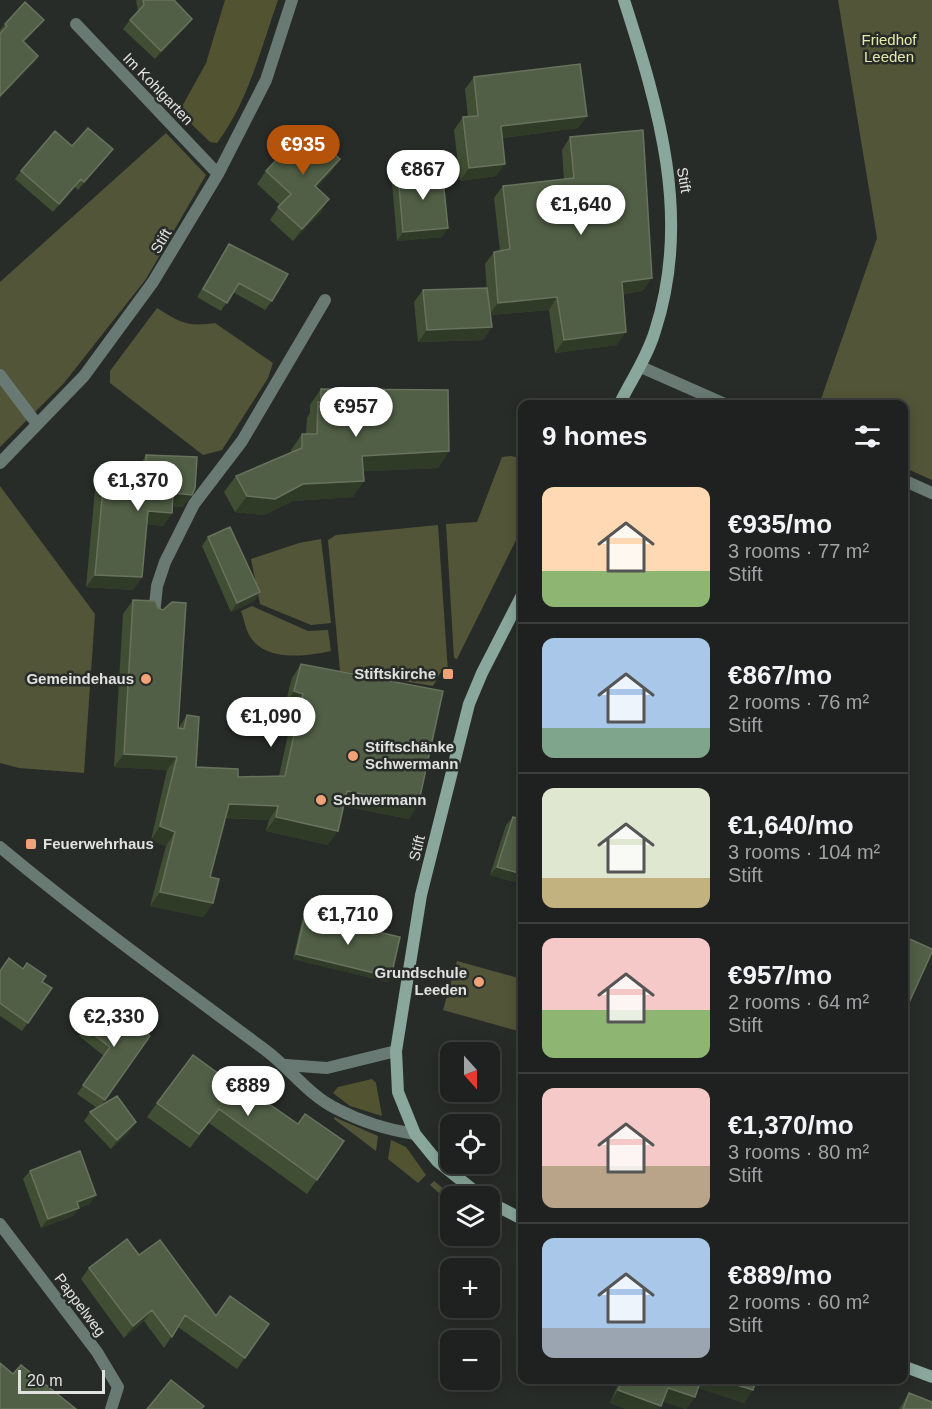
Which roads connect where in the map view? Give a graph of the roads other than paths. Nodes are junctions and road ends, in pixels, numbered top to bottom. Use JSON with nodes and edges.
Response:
{"nodes":[{"id":1,"x":292,"y":0,"type":"edge"},
{"id":2,"x":624,"y":0,"type":"edge"},
{"id":3,"x":76,"y":24,"type":"dead end"},
{"id":4,"x":218,"y":174,"type":"junction"},
{"id":5,"x":325,"y":300,"type":"dead end"},
{"id":6,"x":641,"y":367,"type":"junction"},
{"id":7,"x":0,"y":375,"type":"edge"},
{"id":8,"x":622,"y":400,"type":"edge"},
{"id":9,"x":716,"y":400,"type":"edge"},
{"id":10,"x":37,"y":424,"type":"junction"},
{"id":11,"x":0,"y":462,"type":"edge"},
{"id":12,"x":908,"y":482,"type":"edge"},
{"id":13,"x":932,"y":493,"type":"edge"},
{"id":14,"x":518,"y":603,"type":"edge"},
{"id":15,"x":154,"y":615,"type":"edge"},
{"id":16,"x":0,"y":847,"type":"edge"},
{"id":17,"x":396,"y":1051,"type":"junction"},
{"id":18,"x":286,"y":1065,"type":"junction"},
{"id":19,"x":415,"y":1134,"type":"junction"},
{"id":20,"x":468,"y":1186,"type":"edge"},
{"id":21,"x":500,"y":1208,"type":"edge"},
{"id":22,"x":518,"y":1217,"type":"edge"},
{"id":23,"x":0,"y":1224,"type":"edge"},
{"id":24,"x":908,"y":1368,"type":"edge"},
{"id":25,"x":932,"y":1377,"type":"edge"},
{"id":26,"x":111,"y":1409,"type":"edge"}],
"edges":[{"from":1,"to":4,"type":"street","name":"Stift"},
{"from":2,"to":6,"type":"main road","name":"Stift"},
{"from":3,"to":4,"type":"street","name":"Im Kohlgarten"},
{"from":4,"to":10,"type":"street","name":"Stift"},
{"from":5,"to":15,"type":"street"},
{"from":6,"to":8,"type":"main road","name":"Stift"},
{"from":6,"to":9,"type":"street"},
{"from":7,"to":10,"type":"street"},
{"from":10,"to":11,"type":"street","name":"Stift"},
{"from":12,"to":13,"type":"street"},
{"from":14,"to":17,"type":"main road","name":"Stift"},
{"from":16,"to":18,"type":"street"},
{"from":17,"to":18,"type":"street"},
{"from":17,"to":19,"type":"main road","name":"Stift"},
{"from":18,"to":19,"type":"street"},
{"from":19,"to":20,"type":"main road","name":"Stift"},
{"from":21,"to":22,"type":"main road"},
{"from":23,"to":26,"type":"street","name":"Pappelweg"},
{"from":24,"to":25,"type":"main road"}]}
